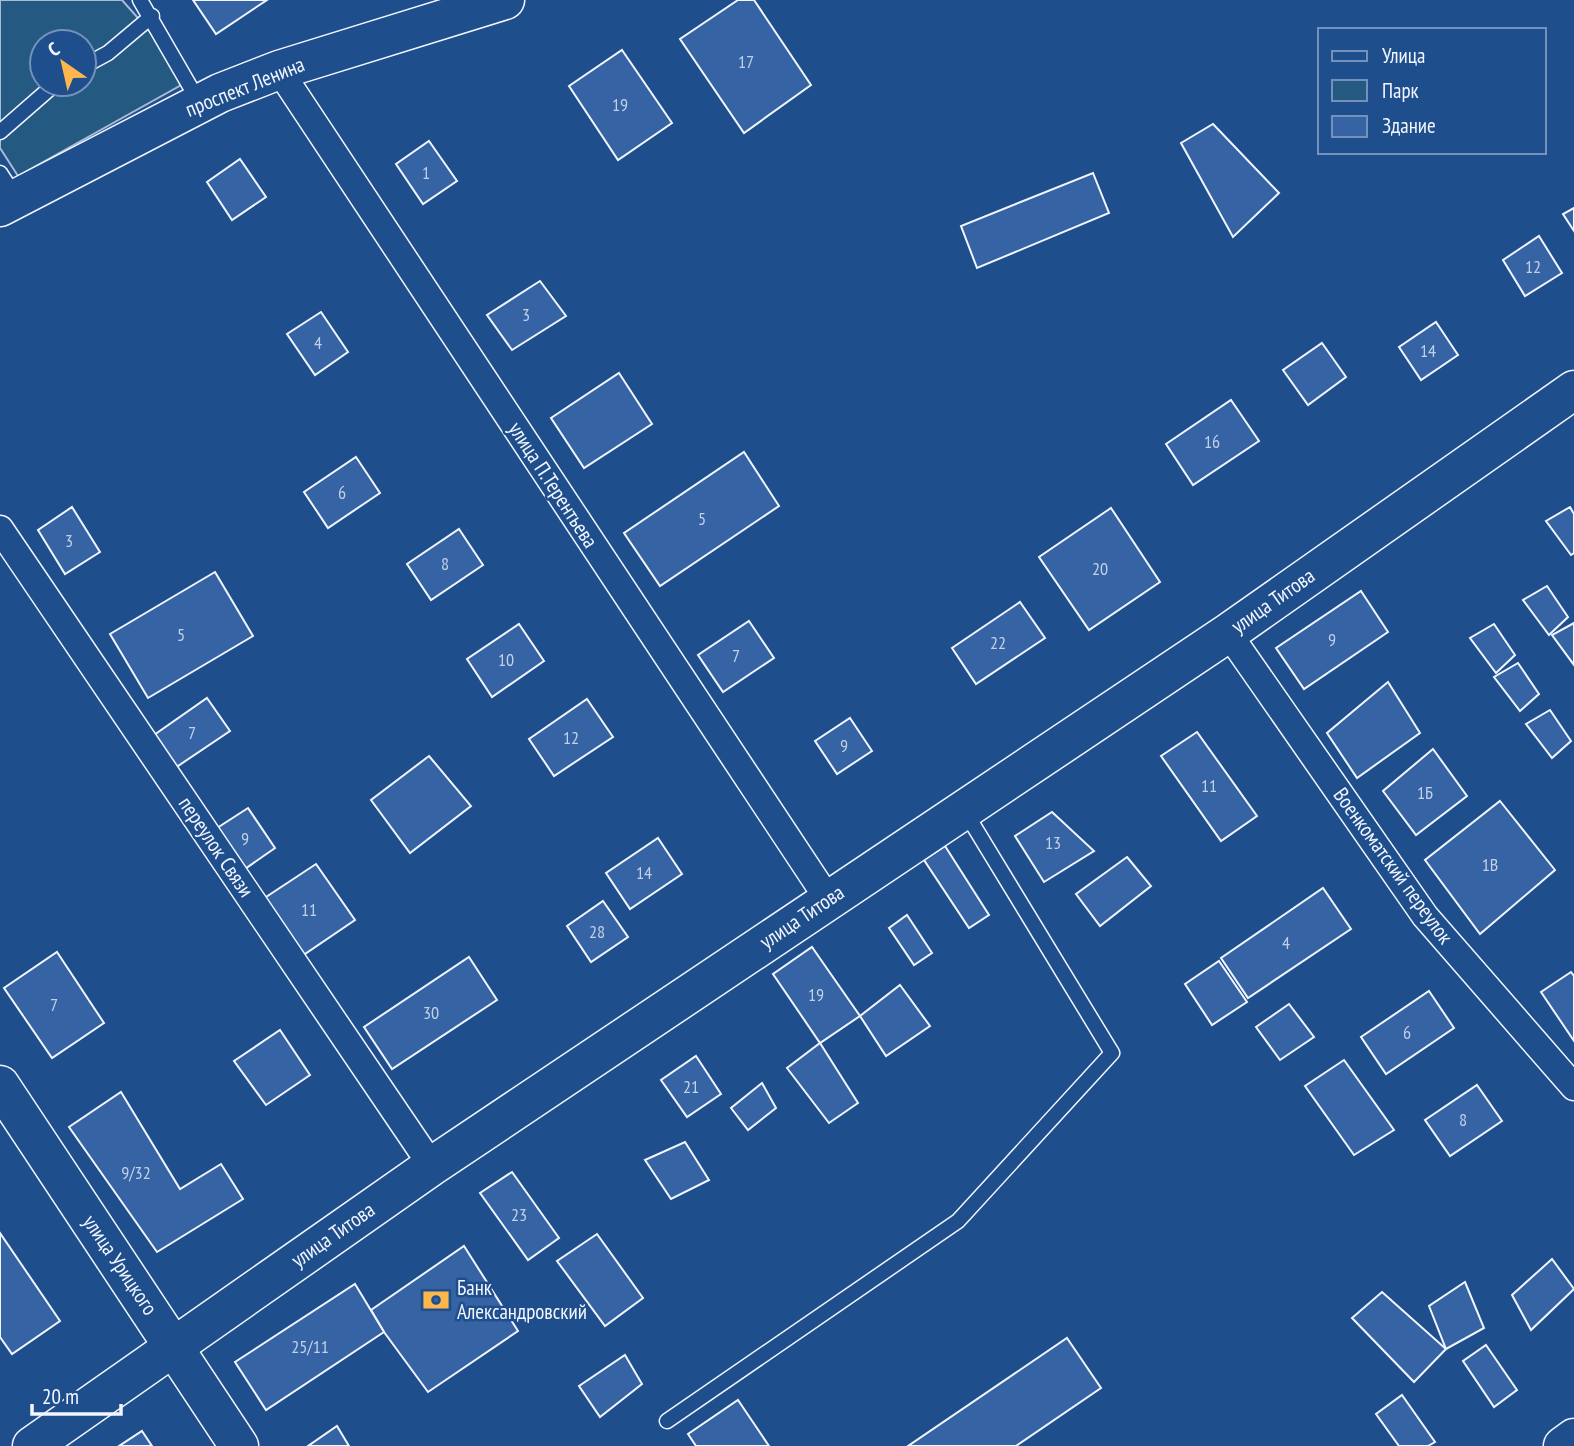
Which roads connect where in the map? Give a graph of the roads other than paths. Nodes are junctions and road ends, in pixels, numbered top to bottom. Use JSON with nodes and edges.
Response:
{"nodes":[{"id":1,"x":140,"y":0,"type":"edge"},
{"id":2,"x":505,"y":0,"type":"edge"},
{"id":3,"x":152,"y":16,"type":"junction"},
{"id":4,"x":98,"y":58,"type":"edge"},
{"id":5,"x":279,"y":70,"type":"junction"},
{"id":6,"x":39,"y":98,"type":"edge"},
{"id":7,"x":200,"y":103,"type":"junction"},
{"id":8,"x":0,"y":132,"type":"edge"},
{"id":9,"x":5,"y":193,"type":"edge"},
{"id":10,"x":1574,"y":390,"type":"edge"},
{"id":11,"x":0,"y":528,"type":"edge"},
{"id":12,"x":1228,"y":633,"type":"junction"},
{"id":13,"x":964,"y":808,"type":"junction"},
{"id":14,"x":828,"y":899,"type":"junction"},
{"id":15,"x":0,"y":1085,"type":"edge"},
{"id":16,"x":1574,"y":1087,"type":"edge"},
{"id":17,"x":432,"y":1166,"type":"junction"},
{"id":18,"x":175,"y":1348,"type":"junction"},
{"id":19,"x":667,"y":1421,"type":"dead end"},
{"id":20,"x":1574,"y":1438,"type":"edge"},
{"id":21,"x":32,"y":1446,"type":"edge"},
{"id":22,"x":239,"y":1446,"type":"edge"},
{"id":23,"x":1563,"y":1446,"type":"edge"}],
"edges":[{"from":1,"to":3,"type":"lane"},
{"from":2,"to":5,"type":"street","name":"проспект Ленина"},
{"from":3,"to":4,"type":"lane"},
{"from":3,"to":7,"type":"lane"},
{"from":5,"to":7,"type":"street","name":"проспект Ленина"},
{"from":5,"to":14,"type":"street","name":"улица П.Терентьева"},
{"from":6,"to":8,"type":"lane"},
{"from":7,"to":9,"type":"street","name":"проспект Ленина"},
{"from":10,"to":12,"type":"street","name":"улица Титова"},
{"from":11,"to":17,"type":"street","name":"переулок Связи"},
{"from":12,"to":13,"type":"street","name":"улица Титова"},
{"from":12,"to":16,"type":"street","name":"Военкоматский переулок"},
{"from":13,"to":14,"type":"street","name":"улица Титова"},
{"from":13,"to":19,"type":"lane"},
{"from":14,"to":17,"type":"street","name":"улица Титова"},
{"from":15,"to":18,"type":"street","name":"улица Урицкого"},
{"from":17,"to":18,"type":"street","name":"улица Титова"},
{"from":18,"to":21,"type":"street","name":"улица Титова"},
{"from":18,"to":22,"type":"street","name":"улица Урицкого"},
{"from":20,"to":23,"type":"street"}]}
